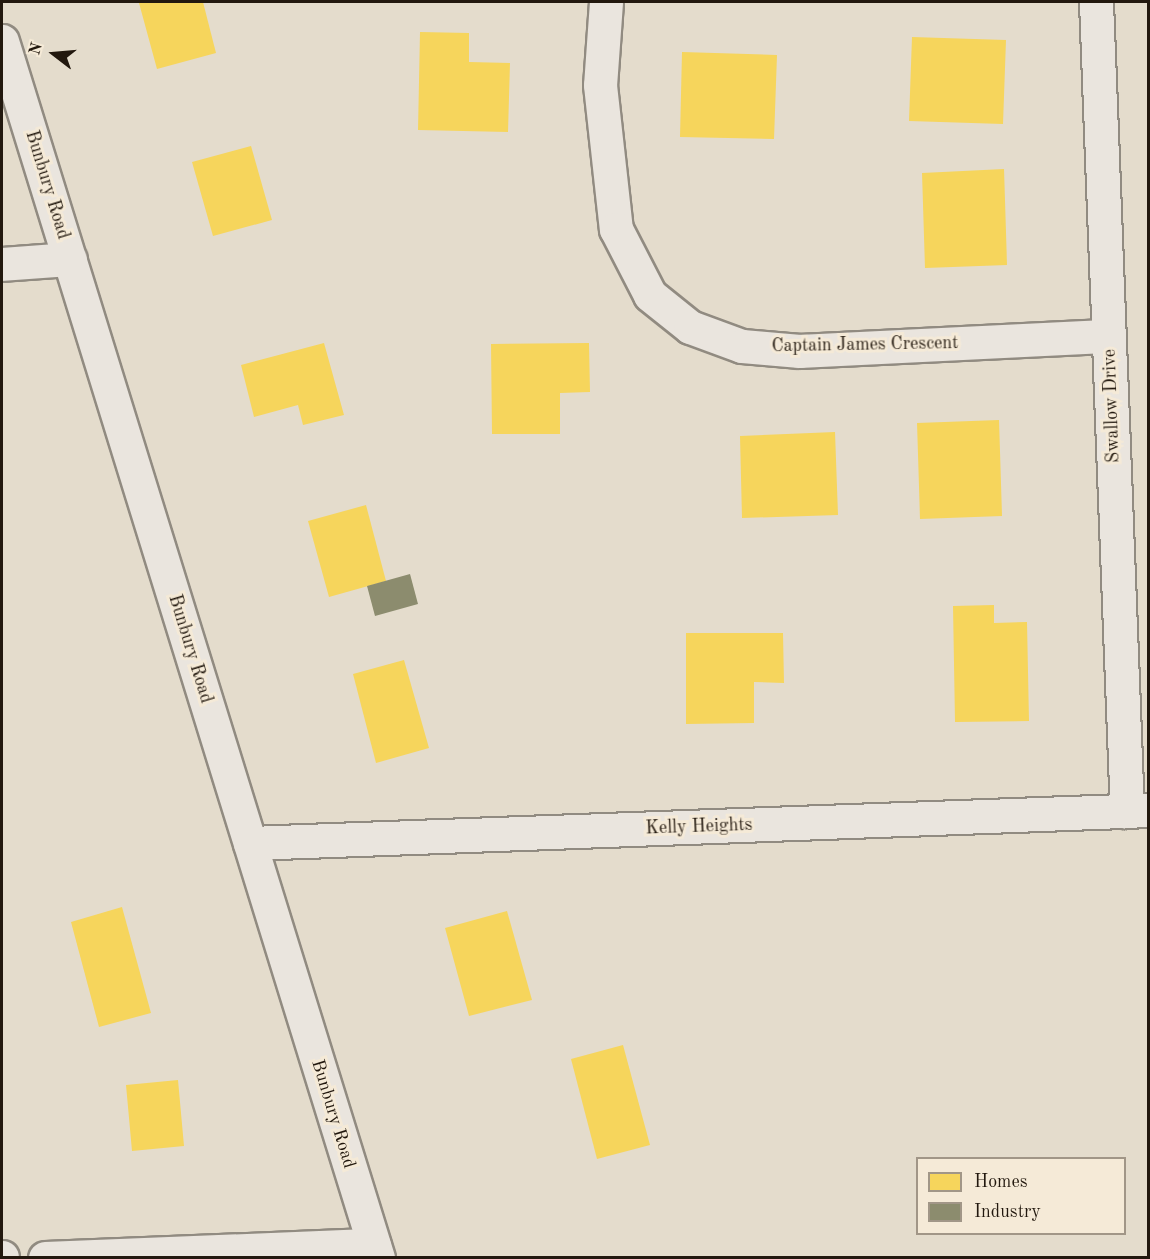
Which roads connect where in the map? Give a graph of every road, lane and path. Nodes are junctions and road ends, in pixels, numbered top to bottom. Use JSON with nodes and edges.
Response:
{"nodes":[{"id":1,"x":606,"y":2,"type":"edge"},
{"id":2,"x":1096,"y":2,"type":"edge"},
{"id":3,"x":2,"y":41,"type":"edge"},
{"id":4,"x":70,"y":259,"type":"junction"},
{"id":5,"x":2,"y":264,"type":"edge"},
{"id":6,"x":1109,"y":336,"type":"junction"},
{"id":7,"x":1138,"y":810,"type":"edge"},
{"id":8,"x":250,"y":843,"type":"junction"},
{"id":9,"x":376,"y":1251,"type":"edge"},
{"id":10,"x":45,"y":1257,"type":"edge"}],
"edges":[{"from":1,"to":6,"type":"street","name":"Captain James Crescent"},
{"from":2,"to":6,"type":"street","name":"Swallow Drive"},
{"from":3,"to":4,"type":"street","name":"Bunbury Road"},
{"from":4,"to":5,"type":"street"},
{"from":4,"to":8,"type":"street","name":"Bunbury Road"},
{"from":6,"to":7,"type":"street","name":"Swallow Drive"},
{"from":7,"to":8,"type":"street","name":"Kelly Heights"},
{"from":8,"to":9,"type":"street","name":"Bunbury Road"},
{"from":9,"to":10,"type":"street"}]}
